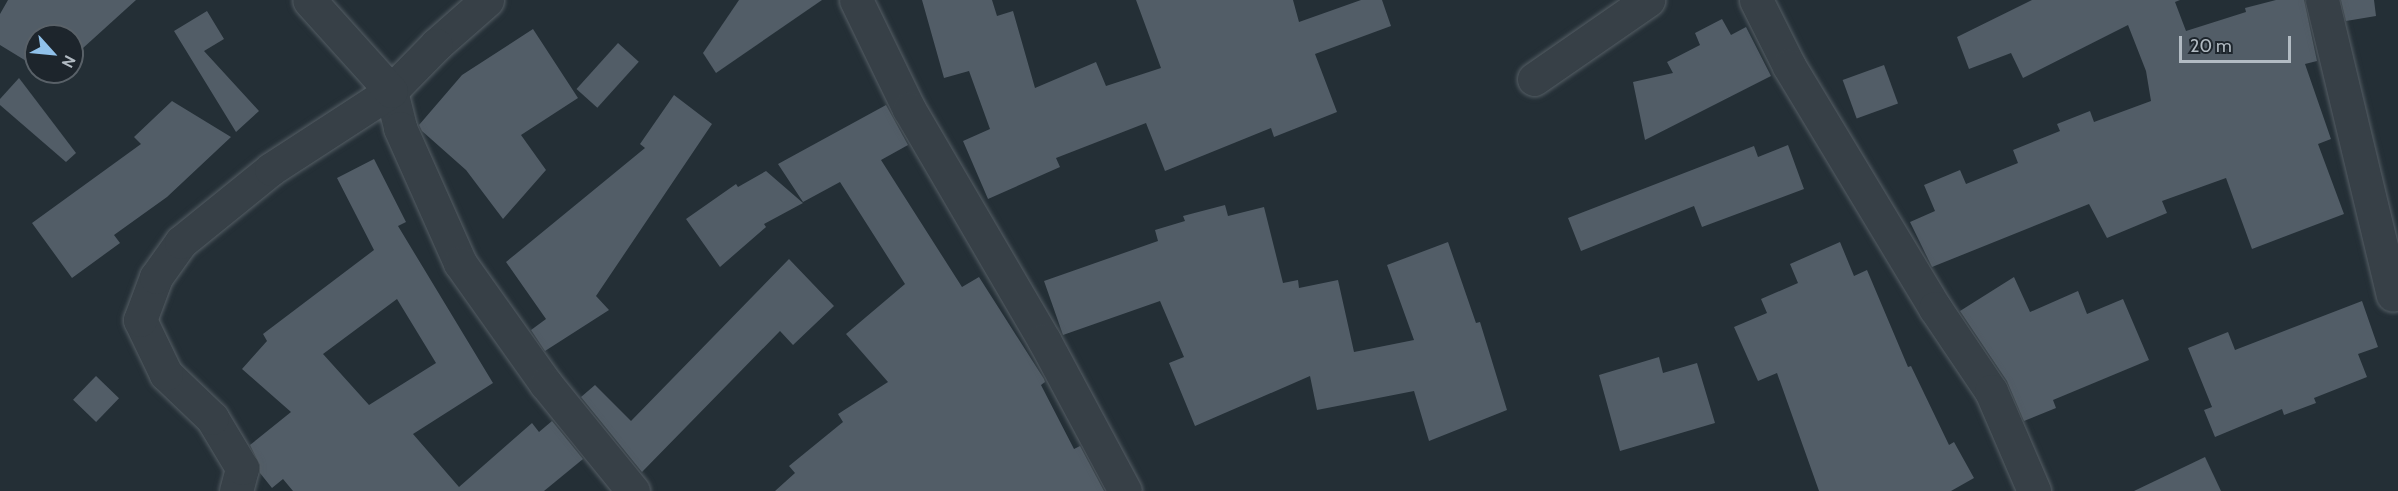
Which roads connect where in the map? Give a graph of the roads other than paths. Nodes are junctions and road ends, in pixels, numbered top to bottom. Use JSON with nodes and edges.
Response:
{"nodes":[{"id":1,"x":309,"y":0,"type":"edge"},
{"id":2,"x":488,"y":0,"type":"edge"},
{"id":3,"x":856,"y":0,"type":"edge"},
{"id":4,"x":1648,"y":0,"type":"edge"},
{"id":5,"x":1756,"y":0,"type":"edge"},
{"id":6,"x":2322,"y":0,"type":"edge"},
{"id":7,"x":1534,"y":79,"type":"dead end"},
{"id":8,"x":391,"y":91,"type":"junction"},
{"id":9,"x":2393,"y":295,"type":"dead end"},
{"id":10,"x":237,"y":490,"type":"edge"},
{"id":11,"x":633,"y":491,"type":"edge"},
{"id":12,"x":1125,"y":491,"type":"edge"},
{"id":13,"x":2034,"y":491,"type":"edge"}],
"edges":[{"from":1,"to":8,"type":"street"},
{"from":2,"to":8,"type":"street"},
{"from":3,"to":12,"type":"street"},
{"from":4,"to":7,"type":"street"},
{"from":5,"to":13,"type":"street"},
{"from":6,"to":9,"type":"street"},
{"from":8,"to":10,"type":"street"},
{"from":8,"to":11,"type":"street"}]}
